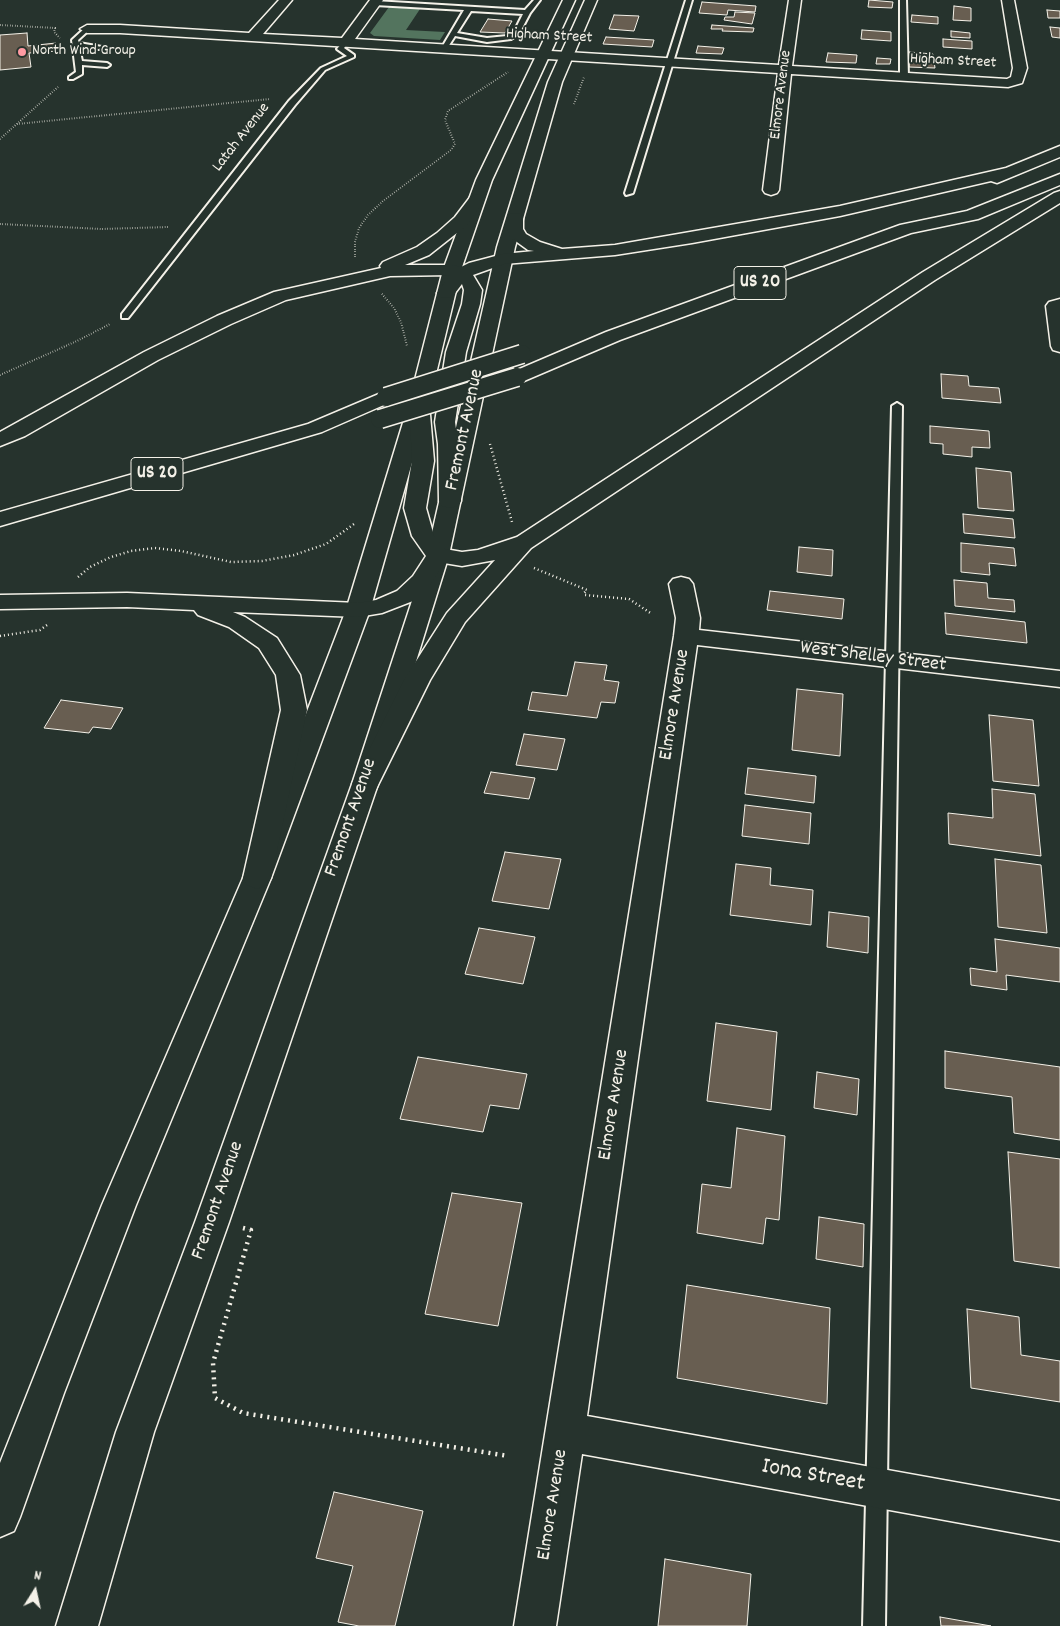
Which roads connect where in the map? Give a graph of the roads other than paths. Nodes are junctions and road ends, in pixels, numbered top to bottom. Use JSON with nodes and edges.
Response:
{"nodes":[{"id":1,"x":286,"y":0,"type":"edge"},
{"id":2,"x":537,"y":0,"type":"edge"},
{"id":3,"x":569,"y":0,"type":"edge"},
{"id":4,"x":591,"y":0,"type":"edge"},
{"id":5,"x":689,"y":0,"type":"edge"},
{"id":6,"x":795,"y":0,"type":"edge"},
{"id":7,"x":903,"y":0,"type":"edge"},
{"id":8,"x":1008,"y":0,"type":"edge"},
{"id":9,"x":376,"y":1,"type":"edge"},
{"id":10,"x":469,"y":8,"type":"junction"},
{"id":11,"x":527,"y":12,"type":"junction"},
{"id":12,"x":87,"y":29,"type":"joint"},
{"id":13,"x":453,"y":34,"type":"junction"},
{"id":14,"x":253,"y":37,"type":"junction"},
{"id":15,"x":345,"y":43,"type":"junction"},
{"id":16,"x":76,"y":46,"type":"junction"},
{"id":17,"x":99,"y":47,"type":"dead end"},
{"id":18,"x":444,"y":49,"type":"junction"},
{"id":19,"x":543,"y":54,"type":"junction"},
{"id":20,"x":566,"y":55,"type":"junction"},
{"id":21,"x":669,"y":62,"type":"junction"},
{"id":22,"x":79,"y":63,"type":"junction"},
{"id":23,"x":107,"y":65,"type":"dead end"},
{"id":24,"x":785,"y":69,"type":"junction"},
{"id":25,"x":904,"y":77,"type":"junction"},
{"id":26,"x":71,"y":78,"type":"road end"},
{"id":27,"x":1060,"y":150,"type":"edge"},
{"id":28,"x":1015,"y":171,"type":"junction"},
{"id":29,"x":1060,"y":178,"type":"edge"},
{"id":30,"x":772,"y":190,"type":"dead end"},
{"id":31,"x":629,"y":193,"type":"dead end"},
{"id":32,"x":1060,"y":196,"type":"edge"},
{"id":33,"x":477,"y":199,"type":"junction"},
{"id":34,"x":515,"y":218,"type":"junction"},
{"id":35,"x":906,"y":228,"type":"junction"},
{"id":36,"x":576,"y":254,"type":"junction"},
{"id":37,"x":503,"y":259,"type":"junction"},
{"id":38,"x":362,"y":269,"type":"junction"},
{"id":39,"x":453,"y":279,"type":"junction"},
{"id":40,"x":1058,"y":305,"type":"edge"},
{"id":41,"x":125,"y":316,"type":"road end"},
{"id":42,"x":613,"y":336,"type":"junction"},
{"id":43,"x":1060,"y":346,"type":"edge"},
{"id":44,"x":420,"y":403,"type":"junction"},
{"id":45,"x":897,"y":406,"type":"dead end"},
{"id":46,"x":315,"y":428,"type":"junction"},
{"id":47,"x":0,"y":440,"type":"edge"},
{"id":48,"x":450,"y":501,"type":"junction"},
{"id":49,"x":0,"y":519,"type":"edge"},
{"id":50,"x":527,"y":553,"type":"junction"},
{"id":51,"x":438,"y":555,"type":"junction"},
{"id":52,"x":681,"y":584,"type":"dead end"},
{"id":53,"x":0,"y":602,"type":"edge"},
{"id":54,"x":186,"y":603,"type":"junction"},
{"id":55,"x":358,"y":610,"type":"junction"},
{"id":56,"x":686,"y":636,"type":"junction"},
{"id":57,"x":892,"y":660,"type":"junction"},
{"id":58,"x":1060,"y":679,"type":"edge"},
{"id":59,"x":365,"y":784,"type":"junction"},
{"id":60,"x":256,"y":878,"type":"junction"},
{"id":61,"x":566,"y":1432,"type":"junction"},
{"id":62,"x":876,"y":1489,"type":"junction"},
{"id":63,"x":0,"y":1517,"type":"edge"},
{"id":64,"x":1060,"y":1521,"type":"edge"},
{"id":65,"x":77,"y":1626,"type":"edge"},
{"id":66,"x":535,"y":1626,"type":"edge"},
{"id":67,"x":874,"y":1626,"type":"edge"}],
"edges":[{"from":1,"to":14,"type":"main road"},
{"from":2,"to":11,"type":"lane"},
{"from":3,"to":19,"type":"main road"},
{"from":4,"to":20,"type":"main road","name":"Fremont Avenue"},
{"from":5,"to":21,"type":"lane"},
{"from":6,"to":24,"type":"main road","name":"Elmore Avenue"},
{"from":7,"to":25,"type":"lane"},
{"from":8,"to":25,"type":"main road","name":"Higham Street"},
{"from":9,"to":10,"type":"lane"},
{"from":9,"to":15,"type":"main road"},
{"from":10,"to":11,"type":"lane"},
{"from":10,"to":13,"type":"lane"},
{"from":11,"to":13,"type":"lane"},
{"from":12,"to":14,"type":"main road","name":"Higham Street"},
{"from":12,"to":16,"type":"lane"},
{"from":13,"to":18,"type":"lane"},
{"from":14,"to":15,"type":"main road","name":"Higham Street"},
{"from":15,"to":18,"type":"main road","name":"Higham Street"},
{"from":15,"to":41,"type":"lane","name":"Latah Avenue"},
{"from":16,"to":17,"type":"lane"},
{"from":16,"to":22,"type":"lane"},
{"from":18,"to":19,"type":"main road","name":"Higham Street"},
{"from":19,"to":20,"type":"main road","name":"Higham Street"},
{"from":19,"to":33,"type":"main road"},
{"from":20,"to":21,"type":"main road","name":"Higham Street"},
{"from":20,"to":34,"type":"main road","name":"Fremont Avenue"},
{"from":21,"to":24,"type":"main road","name":"Higham Street"},
{"from":21,"to":31,"type":"lane"},
{"from":22,"to":23,"type":"lane"},
{"from":22,"to":26,"type":"lane"},
{"from":24,"to":25,"type":"main road","name":"Higham Street"},
{"from":24,"to":30,"type":"main road","name":"Elmore Avenue"},
{"from":27,"to":28,"type":"main road","number":"US 20"},
{"from":28,"to":35,"type":"main road","number":"US 20"},
{"from":28,"to":36,"type":"main road"},
{"from":29,"to":35,"type":"main road","number":"US 20"},
{"from":32,"to":50,"type":"main road"},
{"from":33,"to":38,"type":"main road"},
{"from":33,"to":39,"type":"main road"},
{"from":34,"to":36,"type":"main road"},
{"from":34,"to":37,"type":"main road","name":"Fremont Avenue"},
{"from":35,"to":42,"type":"main road","number":"US 20"},
{"from":36,"to":37,"type":"main road"},
{"from":37,"to":39,"type":"main road"},
{"from":37,"to":48,"type":"main road","name":"Fremont Avenue"},
{"from":38,"to":39,"type":"main road"},
{"from":38,"to":47,"type":"main road"},
{"from":39,"to":44,"type":"main road"},
{"from":39,"to":48,"type":"main road"},
{"from":40,"to":43,"type":"main road"},
{"from":42,"to":46,"type":"main road","number":"US 20","bridge":true},
{"from":42,"to":46,"type":"main road","number":"US 20","bridge":true},
{"from":44,"to":51,"type":"main road"},
{"from":44,"to":55,"type":"main road"},
{"from":45,"to":57,"type":"lane"},
{"from":46,"to":49,"type":"main road","number":"US 20"},
{"from":48,"to":51,"type":"main road","name":"Fremont Avenue"},
{"from":50,"to":51,"type":"main road"},
{"from":50,"to":59,"type":"main road"},
{"from":51,"to":55,"type":"main road"},
{"from":51,"to":59,"type":"main road","name":"Fremont Avenue"},
{"from":52,"to":56,"type":"main road","name":"Elmore Avenue"},
{"from":53,"to":54,"type":"main road"},
{"from":54,"to":55,"type":"main road"},
{"from":54,"to":60,"type":"main road"},
{"from":55,"to":60,"type":"main road"},
{"from":56,"to":57,"type":"main road","name":"West Shelley Street"},
{"from":56,"to":61,"type":"main road","name":"Elmore Avenue"},
{"from":57,"to":58,"type":"main road","name":"West Shelley Street"},
{"from":57,"to":62,"type":"lane"},
{"from":59,"to":65,"type":"main road","name":"Fremont Avenue"},
{"from":60,"to":63,"type":"main road"},
{"from":61,"to":62,"type":"main road","name":"Iona Street"},
{"from":61,"to":66,"type":"main road","name":"Elmore Avenue"},
{"from":62,"to":64,"type":"main road","name":"Iona Street"},
{"from":62,"to":67,"type":"lane"}]}
